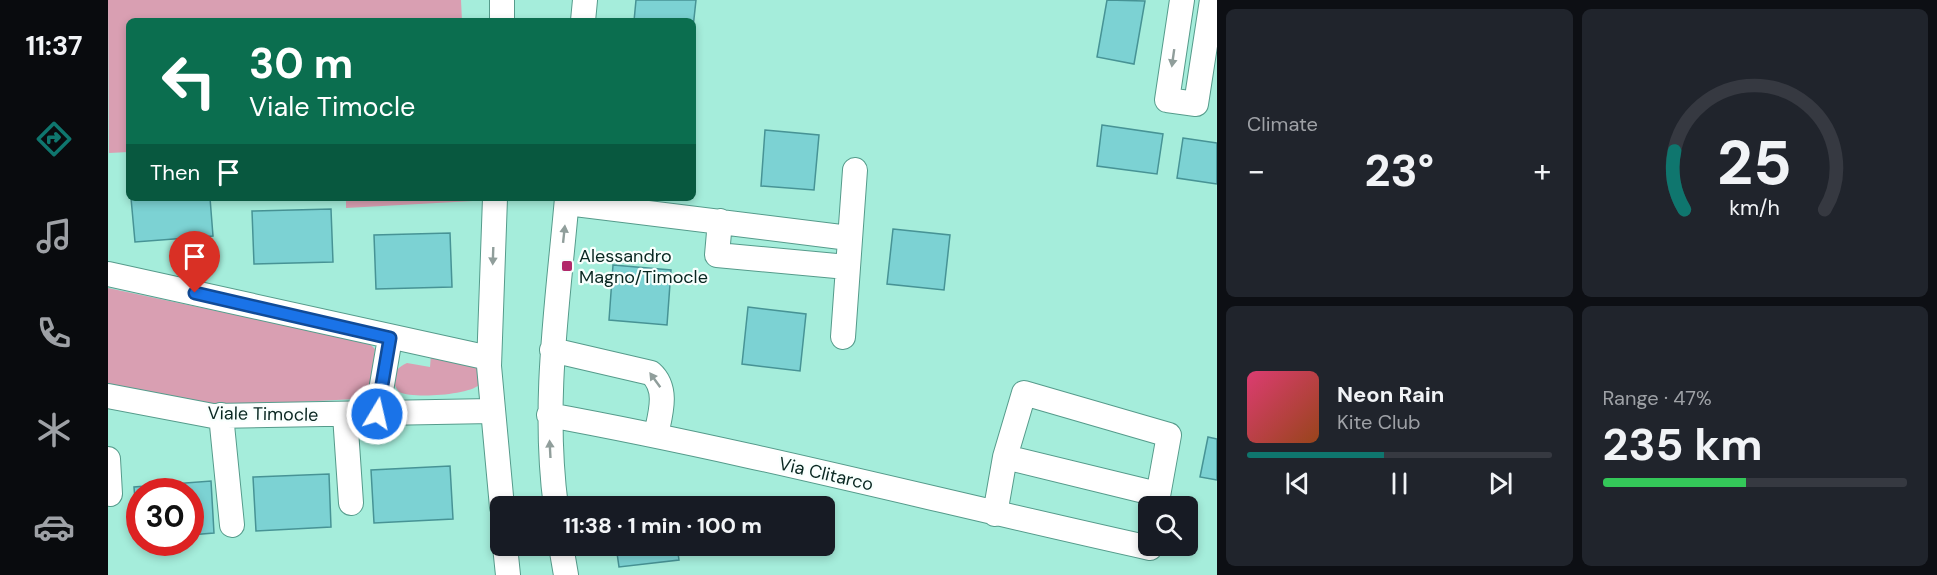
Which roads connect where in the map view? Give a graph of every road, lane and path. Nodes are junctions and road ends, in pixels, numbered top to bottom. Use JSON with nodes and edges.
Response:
{"nodes":[{"id":1,"x":502,"y":0,"type":"edge"},
{"id":2,"x":585,"y":0,"type":"edge"},
{"id":3,"x":1182,"y":0,"type":"edge"},
{"id":4,"x":1212,"y":0,"type":"edge"},
{"id":5,"x":502,"y":18,"type":"edge"},
{"id":6,"x":583,"y":18,"type":"edge"},
{"id":7,"x":855,"y":170,"type":"dead end"},
{"id":8,"x":495,"y":201,"type":"edge"},
{"id":9,"x":567,"y":201,"type":"edge"},
{"id":10,"x":720,"y":221,"type":"junction"},
{"id":11,"x":849,"y":238,"type":"junction"},
{"id":12,"x":847,"y":267,"type":"junction"},
{"id":13,"x":108,"y":274,"type":"edge"},
{"id":14,"x":843,"y":337,"type":"dead end"},
{"id":15,"x":390,"y":338,"type":"junction"},
{"id":16,"x":552,"y":350,"type":"junction"},
{"id":17,"x":489,"y":358,"type":"junction"},
{"id":18,"x":108,"y":396,"type":"edge"},
{"id":19,"x":492,"y":411,"type":"junction"},
{"id":20,"x":377,"y":414,"type":"junction"},
{"id":21,"x":345,"y":415,"type":"junction"},
{"id":22,"x":549,"y":415,"type":"junction"},
{"id":23,"x":221,"y":416,"type":"junction"},
{"id":24,"x":656,"y":435,"type":"junction"},
{"id":25,"x":1005,"y":457,"type":"junction"},
{"id":26,"x":108,"y":459,"type":"edge"},
{"id":27,"x":110,"y":494,"type":"dead end"},
{"id":28,"x":500,"y":496,"type":"edge"},
{"id":29,"x":555,"y":496,"type":"edge"},
{"id":30,"x":1142,"y":496,"type":"edge"},
{"id":31,"x":1157,"y":496,"type":"edge"},
{"id":32,"x":351,"y":503,"type":"dead end"},
{"id":33,"x":995,"y":514,"type":"junction"},
{"id":34,"x":232,"y":525,"type":"dead end"},
{"id":35,"x":1138,"y":545,"type":"edge"},
{"id":36,"x":506,"y":556,"type":"edge"},
{"id":37,"x":561,"y":556,"type":"edge"},
{"id":38,"x":560,"y":574,"type":"edge"},
{"id":39,"x":508,"y":575,"type":"edge"}],
"edges":[{"from":1,"to":5,"type":"street"},
{"from":2,"to":6,"type":"street"},
{"from":3,"to":4,"type":"street","one_way":true},
{"from":7,"to":11,"type":"street"},
{"from":8,"to":17,"type":"street","one_way":true},
{"from":9,"to":10,"type":"street"},
{"from":16,"to":9,"type":"street","one_way":true},
{"from":10,"to":11,"type":"street"},
{"from":10,"to":12,"type":"street"},
{"from":11,"to":12,"type":"street"},
{"from":12,"to":14,"type":"street"},
{"from":13,"to":15,"type":"street"},
{"from":15,"to":17,"type":"street"},
{"from":15,"to":20,"type":"street"},
{"from":16,"to":22,"type":"street"},
{"from":24,"to":16,"type":"street","one_way":true},
{"from":17,"to":19,"type":"street"},
{"from":18,"to":23,"type":"street","name":"Viale Timocle"},
{"from":19,"to":20,"type":"street","name":"Viale Timocle"},
{"from":19,"to":28,"type":"street"},
{"from":20,"to":21,"type":"street","name":"Viale Timocle"},
{"from":21,"to":23,"type":"street","name":"Viale Timocle"},
{"from":21,"to":32,"type":"street"},
{"from":22,"to":24,"type":"street","name":"Via Clitarco"},
{"from":29,"to":22,"type":"street","one_way":true},
{"from":23,"to":34,"type":"street"},
{"from":24,"to":33,"type":"street","name":"Via Clitarco"},
{"from":25,"to":30,"type":"street"},
{"from":25,"to":31,"type":"street"},
{"from":25,"to":33,"type":"street"},
{"from":26,"to":27,"type":"street"},
{"from":33,"to":35,"type":"street","name":"Via Clitarco"},
{"from":36,"to":39,"type":"street"},
{"from":37,"to":38,"type":"street"}]}
